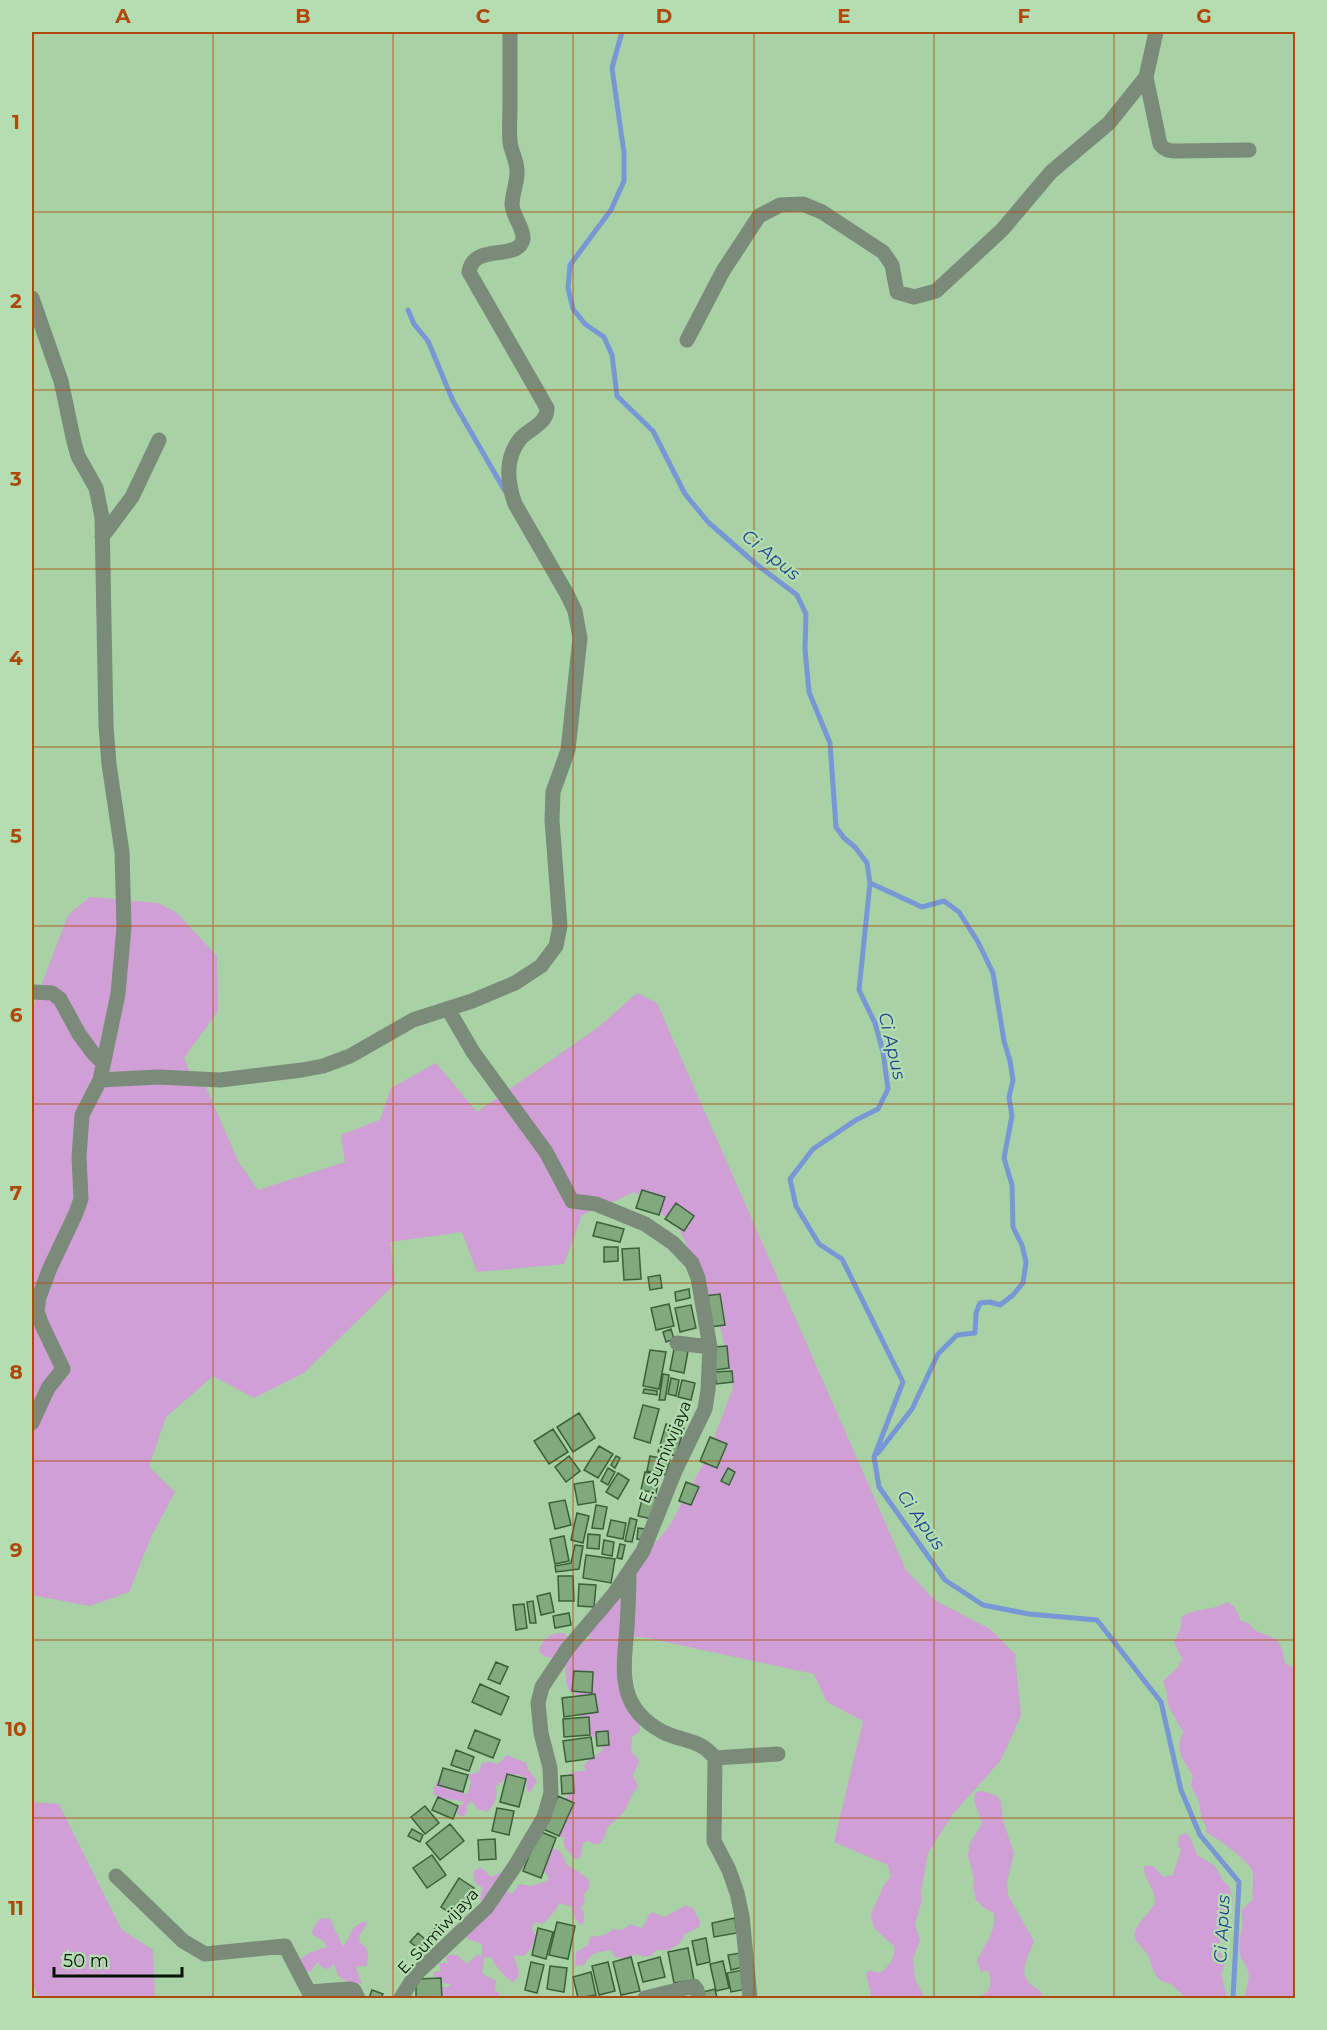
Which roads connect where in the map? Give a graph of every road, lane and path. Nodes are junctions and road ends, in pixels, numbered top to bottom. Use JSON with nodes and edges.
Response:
{"nodes":[{"id":1,"x":510,"y":32,"type":"edge"},
{"id":2,"x":1156,"y":32,"type":"edge"},
{"id":3,"x":1146,"y":77,"type":"junction"},
{"id":4,"x":1249,"y":150,"type":"dead end"},
{"id":5,"x":32,"y":298,"type":"edge"},
{"id":6,"x":687,"y":340,"type":"dead end"},
{"id":7,"x":159,"y":440,"type":"dead end"},
{"id":8,"x":102,"y":537,"type":"junction"},
{"id":9,"x":32,"y":992,"type":"edge"},
{"id":10,"x":448,"y":1009,"type":"junction"},
{"id":11,"x":103,"y":1063,"type":"junction"},
{"id":12,"x":100,"y":1080,"type":"junction"},
{"id":13,"x":677,"y":1344,"type":"dead end"},
{"id":14,"x":710,"y":1347,"type":"junction"},
{"id":15,"x":32,"y":1423,"type":"edge"},
{"id":16,"x":629,"y":1573,"type":"junction"},
{"id":17,"x":778,"y":1754,"type":"dead end"},
{"id":18,"x":715,"y":1758,"type":"junction"},
{"id":19,"x":116,"y":1876,"type":"dead end"},
{"id":20,"x":358,"y":1998,"type":"edge"},
{"id":21,"x":401,"y":1998,"type":"edge"},
{"id":22,"x":645,"y":1998,"type":"edge"},
{"id":23,"x":699,"y":1998,"type":"edge"},
{"id":24,"x":750,"y":1998,"type":"edge"}],
"edges":[{"from":1,"to":10,"type":"street"},
{"from":2,"to":3,"type":"street"},
{"from":3,"to":4,"type":"street"},
{"from":3,"to":6,"type":"street"},
{"from":5,"to":8,"type":"street"},
{"from":7,"to":8,"type":"street"},
{"from":8,"to":11,"type":"street"},
{"from":9,"to":11,"type":"street"},
{"from":10,"to":12,"type":"street"},
{"from":10,"to":14,"type":"street","name":"E. Sumiwijaya"},
{"from":11,"to":12,"type":"street"},
{"from":12,"to":15,"type":"street"},
{"from":13,"to":14,"type":"street"},
{"from":14,"to":16,"type":"street","name":"E. Sumiwijaya"},
{"from":16,"to":18,"type":"street","name":"E. Sumiwijaya"},
{"from":16,"to":21,"type":"street","name":"E. Sumiwijaya"},
{"from":17,"to":18,"type":"street"},
{"from":18,"to":24,"type":"street"},
{"from":19,"to":20,"type":"street"},
{"from":22,"to":23,"type":"street"}]}
